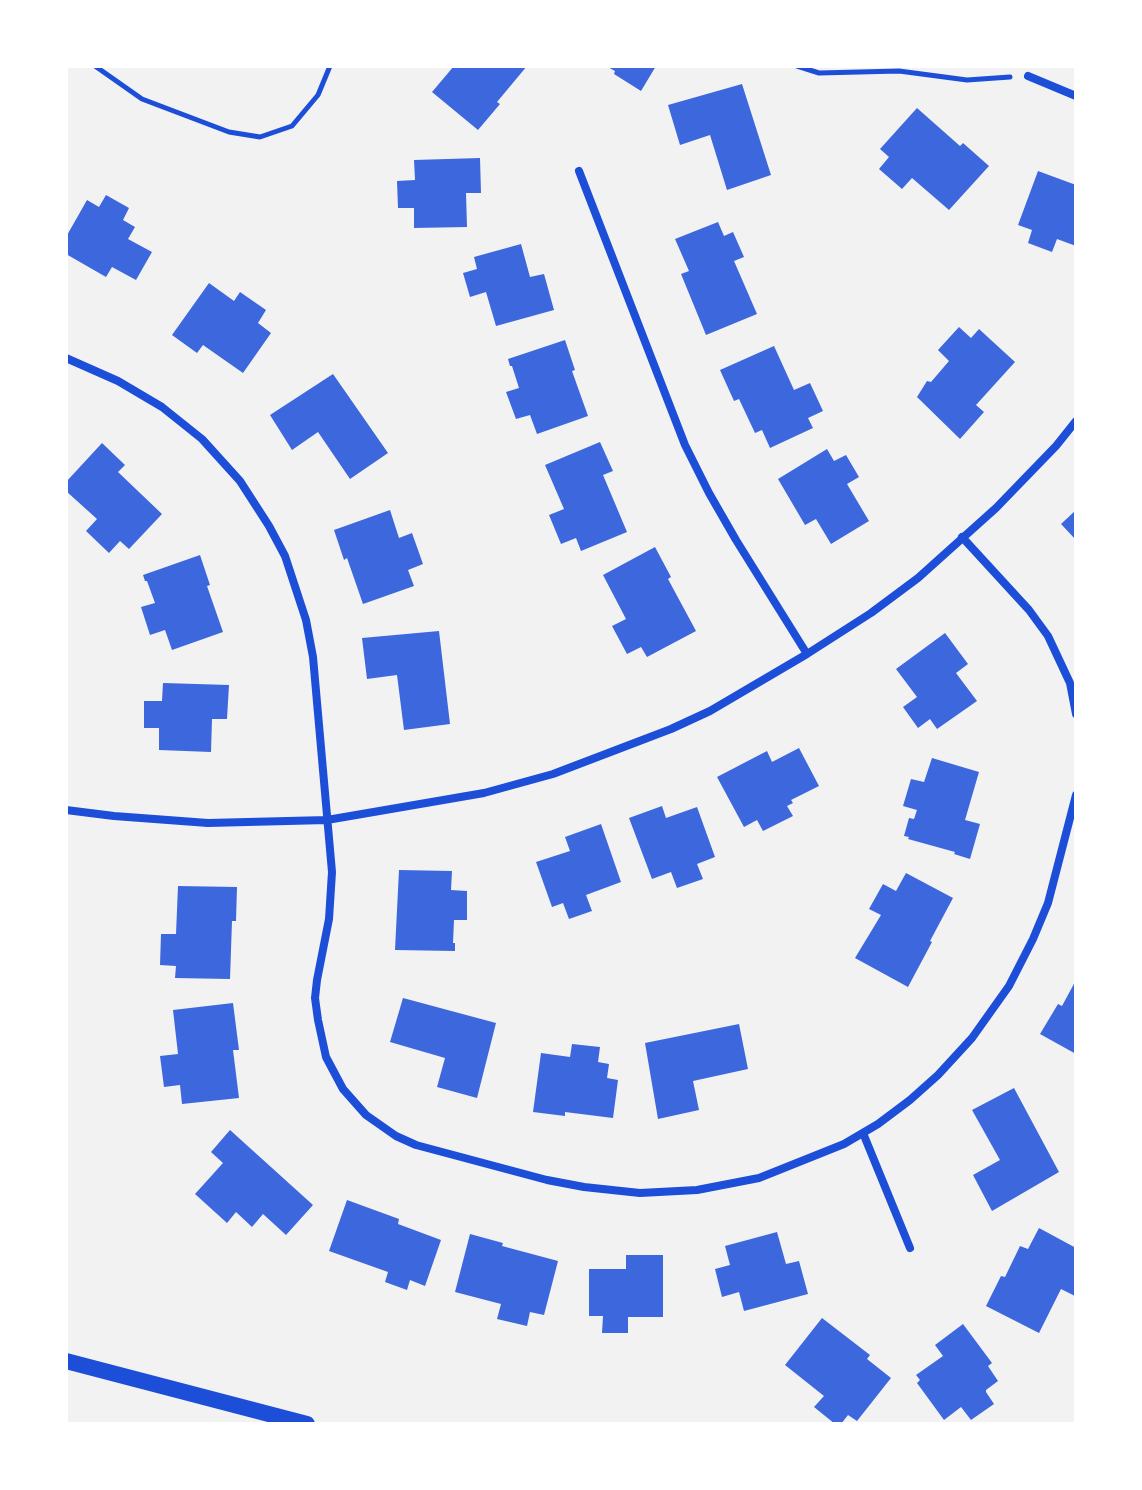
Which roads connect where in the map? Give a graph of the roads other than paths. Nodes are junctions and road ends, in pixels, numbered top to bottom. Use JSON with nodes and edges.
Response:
{"nodes":[{"id":1,"x":1028,"y":76,"type":"road end"},
{"id":2,"x":1076,"y":96,"type":"edge"},
{"id":3,"x":579,"y":171,"type":"dead end"},
{"id":4,"x":66,"y":358,"type":"edge"},
{"id":5,"x":1076,"y":421,"type":"edge"},
{"id":6,"x":962,"y":537,"type":"junction"},
{"id":7,"x":807,"y":654,"type":"junction"},
{"id":8,"x":1076,"y":714,"type":"edge"},
{"id":9,"x":1076,"y":795,"type":"edge"},
{"id":10,"x":66,"y":810,"type":"edge"},
{"id":11,"x":327,"y":820,"type":"junction"},
{"id":12,"x":863,"y":1133,"type":"junction"},
{"id":13,"x":910,"y":1248,"type":"dead end"},
{"id":14,"x":66,"y":1361,"type":"edge"},
{"id":15,"x":307,"y":1424,"type":"edge"}],
"edges":[{"from":1,"to":2,"type":"street"},
{"from":3,"to":7,"type":"street"},
{"from":4,"to":11,"type":"street"},
{"from":5,"to":6,"type":"street"},
{"from":6,"to":7,"type":"street"},
{"from":6,"to":8,"type":"street"},
{"from":7,"to":11,"type":"street"},
{"from":9,"to":12,"type":"street"},
{"from":10,"to":11,"type":"street"},
{"from":11,"to":12,"type":"street"},
{"from":12,"to":13,"type":"street"},
{"from":14,"to":15,"type":"main road"}]}
